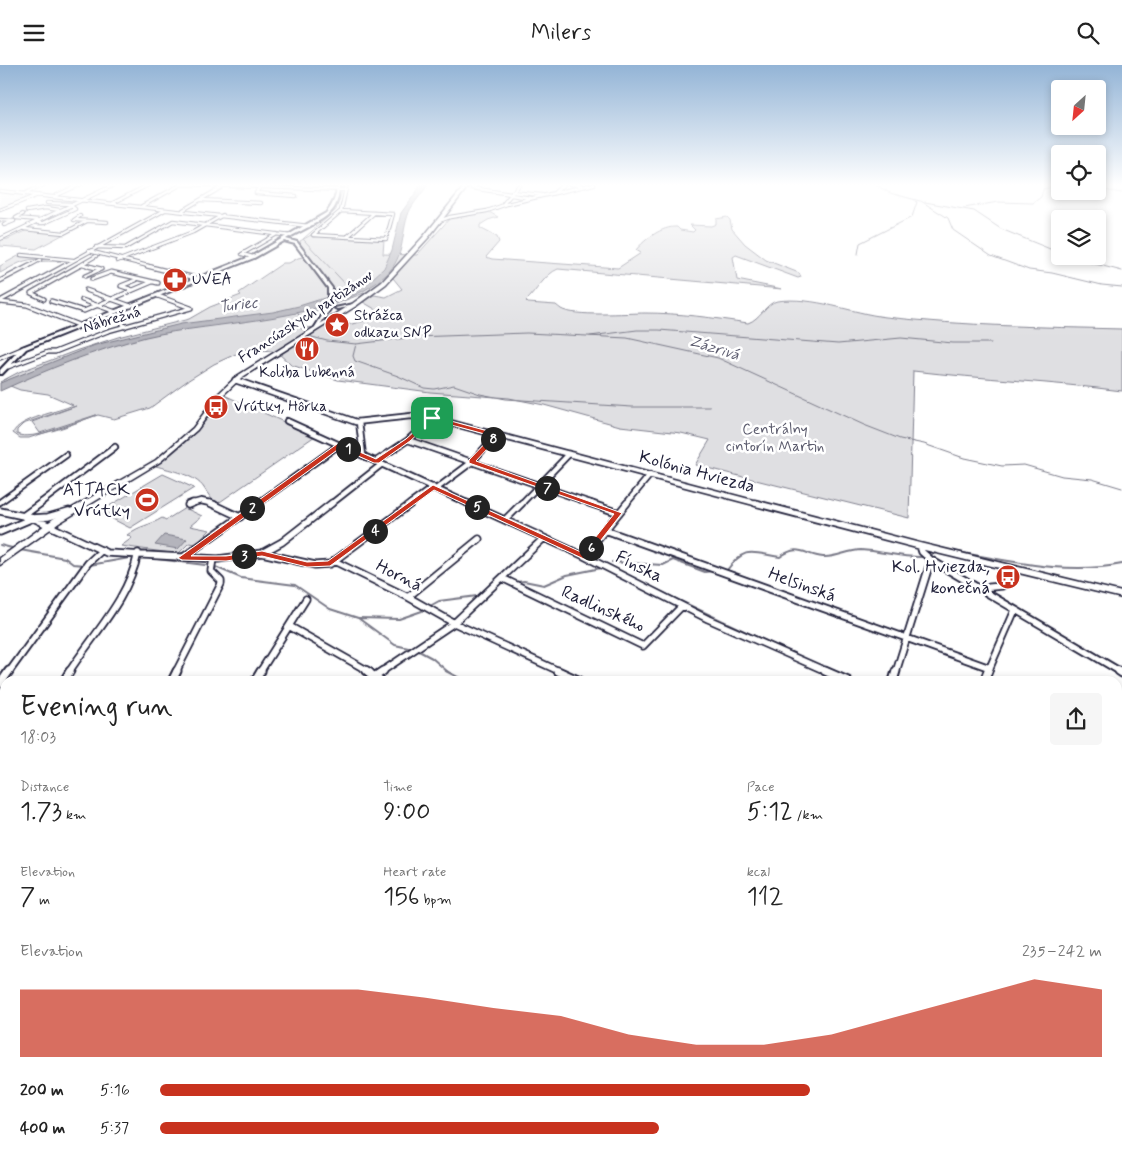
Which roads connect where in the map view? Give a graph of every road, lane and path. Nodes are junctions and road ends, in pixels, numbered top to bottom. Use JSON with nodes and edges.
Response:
{"nodes":[{"id":1,"x":118,"y":235,"type":"edge"},
{"id":2,"x":147,"y":235,"type":"edge"},
{"id":3,"x":185,"y":235,"type":"edge"},
{"id":4,"x":275,"y":235,"type":"edge"},
{"id":5,"x":284,"y":235,"type":"edge"},
{"id":6,"x":313,"y":235,"type":"edge"},
{"id":7,"x":349,"y":235,"type":"edge"},
{"id":8,"x":386,"y":235,"type":"edge"},
{"id":9,"x":427,"y":235,"type":"edge"},
{"id":10,"x":291,"y":236,"type":"joint"},
{"id":11,"x":347,"y":237,"type":"junction"},
{"id":12,"x":285,"y":239,"type":"junction"},
{"id":13,"x":96,"y":247,"type":"junction"},
{"id":14,"x":117,"y":249,"type":"junction"},
{"id":15,"x":87,"y":252,"type":"junction"},
{"id":16,"x":135,"y":253,"type":"junction"},
{"id":17,"x":21,"y":255,"type":"dead end"},
{"id":18,"x":96,"y":256,"type":"junction"},
{"id":19,"x":253,"y":257,"type":"junction"},
{"id":20,"x":121,"y":259,"type":"junction"},
{"id":21,"x":40,"y":260,"type":"dead end"},
{"id":22,"x":74,"y":260,"type":"junction"},
{"id":23,"x":117,"y":261,"type":"junction"},
{"id":24,"x":82,"y":264,"type":"junction"},
{"id":25,"x":85,"y":276,"type":"dead end"},
{"id":26,"x":92,"y":279,"type":"dead end"},
{"id":27,"x":200,"y":279,"type":"junction"},
{"id":28,"x":136,"y":280,"type":"dead end"},
{"id":29,"x":0,"y":281,"type":"edge"},
{"id":30,"x":152,"y":282,"type":"junction"},
{"id":31,"x":193,"y":282,"type":"junction"},
{"id":32,"x":158,"y":283,"type":"dead end"},
{"id":33,"x":86,"y":290,"type":"dead end"},
{"id":34,"x":133,"y":290,"type":"junction"},
{"id":35,"x":158,"y":296,"type":"junction"},
{"id":36,"x":44,"y":299,"type":"dead end"},
{"id":37,"x":112,"y":299,"type":"junction"},
{"id":38,"x":82,"y":300,"type":"dead end"},
{"id":39,"x":0,"y":301,"type":"edge"},
{"id":40,"x":51,"y":301,"type":"dead end"},
{"id":41,"x":98,"y":305,"type":"junction"},
{"id":42,"x":330,"y":305,"type":"junction"},
{"id":43,"x":354,"y":305,"type":"junction"},
{"id":44,"x":132,"y":306,"type":"junction"},
{"id":45,"x":337,"y":308,"type":"junction"},
{"id":46,"x":346,"y":310,"type":"junction"},
{"id":47,"x":113,"y":313,"type":"junction"},
{"id":48,"x":81,"y":326,"type":"junction"},
{"id":49,"x":125,"y":327,"type":"junction"},
{"id":50,"x":316,"y":327,"type":"junction"},
{"id":51,"x":24,"y":348,"type":"junction"},
{"id":52,"x":1,"y":356,"type":"edge"},
{"id":53,"x":13,"y":361,"type":"junction"},
{"id":54,"x":8,"y":367,"type":"junction"},
{"id":55,"x":0,"y":373,"type":"edge"},
{"id":56,"x":235,"y":380,"type":"junction"},
{"id":57,"x":432,"y":418,"type":"junction"},
{"id":58,"x":287,"y":421,"type":"dead end"},
{"id":59,"x":359,"y":422,"type":"junction"},
{"id":60,"x":496,"y":435,"type":"junction"},
{"id":61,"x":408,"y":440,"type":"junction"},
{"id":62,"x":339,"y":445,"type":"junction"},
{"id":63,"x":115,"y":447,"type":"dead end"},
{"id":64,"x":569,"y":454,"type":"junction"},
{"id":65,"x":66,"y":455,"type":"dead end"},
{"id":66,"x":363,"y":455,"type":"junction"},
{"id":67,"x":472,"y":462,"type":"junction"},
{"id":68,"x":379,"y":463,"type":"junction"},
{"id":69,"x":650,"y":475,"type":"junction"},
{"id":70,"x":540,"y":485,"type":"junction"},
{"id":71,"x":434,"y":488,"type":"junction"},
{"id":72,"x":0,"y":502,"type":"edge"},
{"id":73,"x":188,"y":505,"type":"dead end"},
{"id":74,"x":80,"y":507,"type":"junction"},
{"id":75,"x":0,"y":511,"type":"edge"},
{"id":76,"x":619,"y":513,"type":"junction"},
{"id":77,"x":23,"y":516,"type":"junction"},
{"id":78,"x":240,"y":517,"type":"junction"},
{"id":79,"x":33,"y":518,"type":"junction"},
{"id":80,"x":506,"y":520,"type":"junction"},
{"id":81,"x":48,"y":526,"type":"junction"},
{"id":82,"x":605,"y":530,"type":"junction"},
{"id":83,"x":0,"y":532,"type":"edge"},
{"id":84,"x":544,"y":538,"type":"junction"},
{"id":85,"x":479,"y":539,"type":"dead end"},
{"id":86,"x":920,"y":546,"type":"junction"},
{"id":87,"x":102,"y":550,"type":"junction"},
{"id":88,"x":262,"y":553,"type":"junction"},
{"id":89,"x":138,"y":556,"type":"junction"},
{"id":90,"x":584,"y":556,"type":"junction"},
{"id":91,"x":182,"y":558,"type":"junction"},
{"id":92,"x":931,"y":560,"type":"junction"},
{"id":93,"x":334,"y":561,"type":"junction"},
{"id":94,"x":0,"y":562,"type":"edge"},
{"id":95,"x":212,"y":563,"type":"junction"},
{"id":96,"x":1015,"y":570,"type":"junction"},
{"id":97,"x":502,"y":578,"type":"junction"},
{"id":98,"x":978,"y":588,"type":"junction"},
{"id":99,"x":1122,"y":595,"type":"edge"},
{"id":100,"x":408,"y":597,"type":"junction"},
{"id":101,"x":306,"y":599,"type":"dead end"},
{"id":102,"x":682,"y":606,"type":"junction"},
{"id":103,"x":1015,"y":610,"type":"junction"},
{"id":104,"x":454,"y":623,"type":"junction"},
{"id":105,"x":289,"y":626,"type":"junction"},
{"id":106,"x":905,"y":638,"type":"junction"},
{"id":107,"x":990,"y":668,"type":"junction"},
{"id":108,"x":1122,"y":673,"type":"edge"},
{"id":109,"x":7,"y":676,"type":"edge"},
{"id":110,"x":67,"y":676,"type":"edge"},
{"id":111,"x":175,"y":676,"type":"edge"},
{"id":112,"x":258,"y":676,"type":"edge"},
{"id":113,"x":373,"y":676,"type":"edge"},
{"id":114,"x":382,"y":676,"type":"edge"},
{"id":115,"x":569,"y":676,"type":"edge"},
{"id":116,"x":837,"y":676,"type":"edge"},
{"id":117,"x":894,"y":676,"type":"edge"},
{"id":118,"x":986,"y":676,"type":"edge"}],
"edges":[{"from":1,"to":13,"type":"street"},
{"from":2,"to":14,"type":"street"},
{"from":3,"to":16,"type":"street"},
{"from":4,"to":19,"type":"street"},
{"from":5,"to":10,"type":"street"},
{"from":6,"to":11,"type":"street"},
{"from":7,"to":11,"type":"street"},
{"from":8,"to":11,"type":"street"},
{"from":9,"to":43,"type":"main road","name":"Francúzskych partizánov"},
{"from":10,"to":12,"type":"street"},
{"from":12,"to":19,"type":"street"},
{"from":12,"to":42,"type":"street"},
{"from":13,"to":14,"type":"street"},
{"from":13,"to":15,"type":"street"},
{"from":14,"to":16,"type":"street"},
{"from":15,"to":18,"type":"street"},
{"from":15,"to":20,"type":"street"},
{"from":15,"to":22,"type":"street"},
{"from":16,"to":20,"type":"street"},
{"from":17,"to":22,"type":"street"},
{"from":18,"to":23,"type":"street"},
{"from":18,"to":24,"type":"street"},
{"from":19,"to":27,"type":"street"},
{"from":20,"to":23,"type":"street"},
{"from":20,"to":27,"type":"street"},
{"from":21,"to":29,"type":"street"},
{"from":22,"to":39,"type":"street"},
{"from":23,"to":31,"type":"street"},
{"from":24,"to":25,"type":"street"},
{"from":24,"to":36,"type":"street"},
{"from":26,"to":30,"type":"street"},
{"from":27,"to":31,"type":"street"},
{"from":28,"to":34,"type":"street"},
{"from":30,"to":32,"type":"street"},
{"from":30,"to":34,"type":"street"},
{"from":31,"to":35,"type":"street"},
{"from":33,"to":37,"type":"street"},
{"from":34,"to":37,"type":"street"},
{"from":35,"to":44,"type":"street"},
{"from":35,"to":49,"type":"street","name":"Nábrežná"},
{"from":37,"to":41,"type":"street"},
{"from":37,"to":44,"type":"street"},
{"from":38,"to":41,"type":"street"},
{"from":39,"to":48,"type":"street"},
{"from":40,"to":41,"type":"street"},
{"from":41,"to":47,"type":"street"},
{"from":42,"to":45,"type":"street"},
{"from":42,"to":50,"type":"street"},
{"from":43,"to":45,"type":"street"},
{"from":43,"to":46,"type":"main road","name":"Francúzskych partizánov"},
{"from":44,"to":47,"type":"street"},
{"from":45,"to":46,"type":"street"},
{"from":46,"to":50,"type":"main road","name":"Francúzskych partizánov"},
{"from":47,"to":48,"type":"street"},
{"from":47,"to":49,"type":"street"},
{"from":48,"to":51,"type":"street"},
{"from":49,"to":54,"type":"street","name":"Nábrežná"},
{"from":50,"to":56,"type":"main road","name":"Francúzskych partizánov"},
{"from":51,"to":52,"type":"street"},
{"from":51,"to":53,"type":"street"},
{"from":52,"to":53,"type":"street"},
{"from":53,"to":54,"type":"street"},
{"from":54,"to":55,"type":"street"},
{"from":56,"to":59,"type":"street","name":"Kolónia Hviezda"},
{"from":56,"to":74,"type":"main road","name":"Francúzskych partizánov"},
{"from":57,"to":59,"type":"street","name":"Kolónia Hviezda"},
{"from":57,"to":60,"type":"street","name":"Kolónia Hviezda"},
{"from":57,"to":61,"type":"street"},
{"from":58,"to":62,"type":"street","name":"Fínska"},
{"from":59,"to":66,"type":"street"},
{"from":60,"to":64,"type":"street","name":"Kolónia Hviezda"},
{"from":60,"to":67,"type":"street"},
{"from":61,"to":67,"type":"street"},
{"from":61,"to":68,"type":"street"},
{"from":62,"to":66,"type":"street","name":"Fínska"},
{"from":62,"to":78,"type":"street"},
{"from":63,"to":77,"type":"street"},
{"from":64,"to":69,"type":"street","name":"Kolónia Hviezda"},
{"from":64,"to":70,"type":"street"},
{"from":65,"to":72,"type":"street"},
{"from":66,"to":68,"type":"street","name":"Fínska"},
{"from":67,"to":70,"type":"street"},
{"from":67,"to":71,"type":"street"},
{"from":68,"to":71,"type":"street","name":"Fínska"},
{"from":68,"to":88,"type":"street"},
{"from":69,"to":76,"type":"street"},
{"from":69,"to":86,"type":"street","name":"Kolónia Hviezda"},
{"from":70,"to":76,"type":"street"},
{"from":70,"to":80,"type":"street"},
{"from":71,"to":80,"type":"street","name":"Fínska"},
{"from":71,"to":93,"type":"street"},
{"from":73,"to":78,"type":"street"},
{"from":74,"to":79,"type":"street"},
{"from":74,"to":81,"type":"main road","name":"Francúzskych partizánov"},
{"from":75,"to":77,"type":"street"},
{"from":76,"to":82,"type":"street"},
{"from":77,"to":79,"type":"street"},
{"from":78,"to":91,"type":"street"},
{"from":79,"to":81,"type":"street"},
{"from":79,"to":83,"type":"street"},
{"from":80,"to":84,"type":"street","name":"Fínska"},
{"from":81,"to":87,"type":"street"},
{"from":81,"to":94,"type":"main road","name":"Francúzskych partizánov"},
{"from":82,"to":90,"type":"street"},
{"from":82,"to":106,"type":"street","name":"Helsinská"},
{"from":84,"to":90,"type":"street","name":"Fínska"},
{"from":84,"to":97,"type":"street"},
{"from":85,"to":100,"type":"street"},
{"from":86,"to":92,"type":"street"},
{"from":86,"to":96,"type":"street","name":"Kolónia Hviezda"},
{"from":87,"to":89,"type":"street"},
{"from":87,"to":109,"type":"street"},
{"from":88,"to":93,"type":"street"},
{"from":88,"to":95,"type":"street"},
{"from":89,"to":91,"type":"street"},
{"from":89,"to":110,"type":"street"},
{"from":90,"to":102,"type":"street","name":"Fínska"},
{"from":91,"to":95,"type":"street"},
{"from":92,"to":98,"type":"street"},
{"from":92,"to":106,"type":"street"},
{"from":93,"to":100,"type":"street","name":"Horná"},
{"from":95,"to":111,"type":"street"},
{"from":96,"to":98,"type":"street"},
{"from":96,"to":99,"type":"street","name":"Kolónia Hviezda"},
{"from":97,"to":102,"type":"street","name":"Radlinského"},
{"from":97,"to":104,"type":"street"},
{"from":98,"to":103,"type":"street"},
{"from":100,"to":104,"type":"street","name":"Horná"},
{"from":101,"to":105,"type":"street"},
{"from":102,"to":116,"type":"street","name":"Fínska"},
{"from":103,"to":107,"type":"street"},
{"from":103,"to":108,"type":"street"},
{"from":104,"to":114,"type":"street"},
{"from":104,"to":115,"type":"street","name":"Horná"},
{"from":105,"to":112,"type":"street"},
{"from":105,"to":113,"type":"street"},
{"from":106,"to":107,"type":"street","name":"Helsinská"},
{"from":106,"to":117,"type":"street"},
{"from":107,"to":118,"type":"street"}]}
